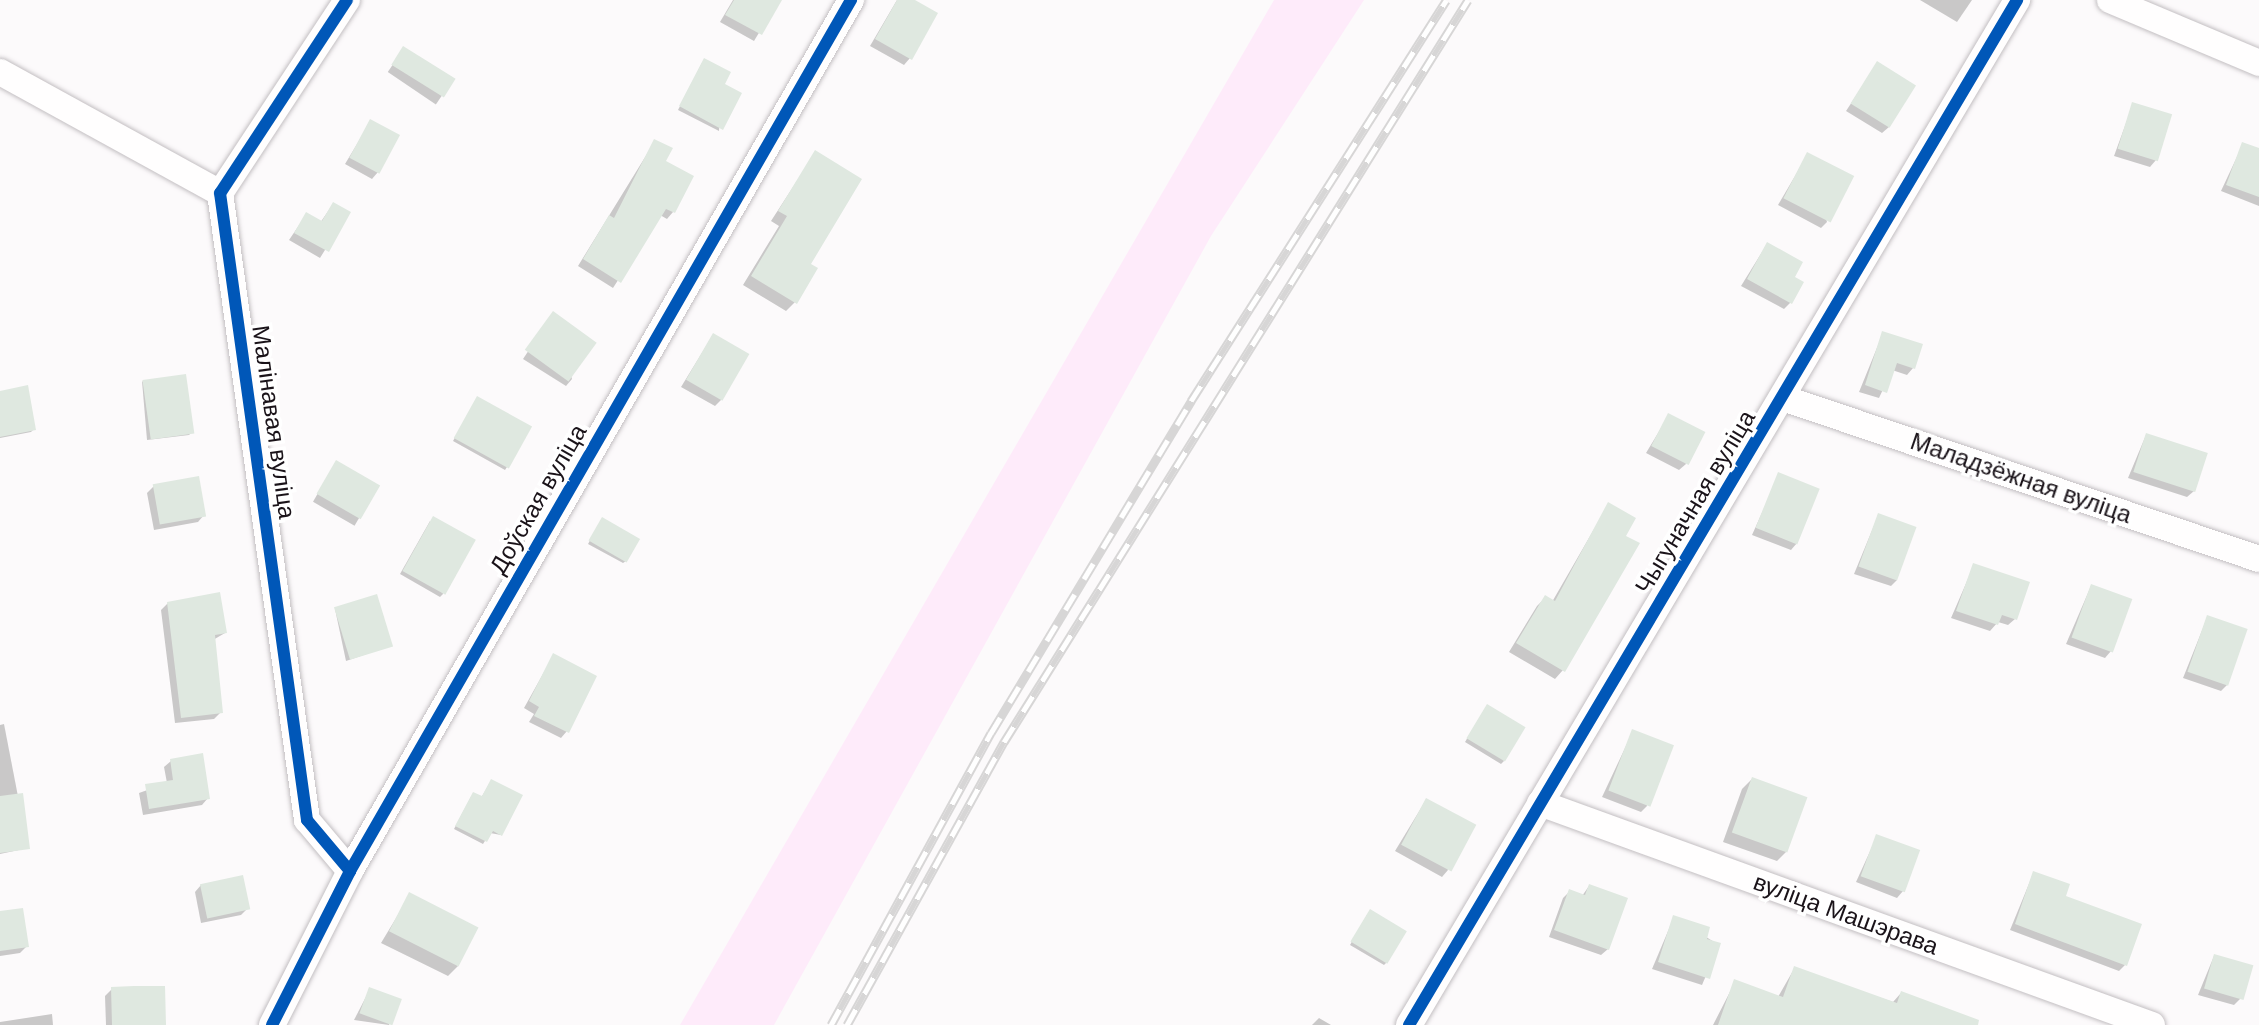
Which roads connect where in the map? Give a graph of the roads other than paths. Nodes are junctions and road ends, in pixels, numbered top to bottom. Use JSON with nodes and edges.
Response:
{"nodes":[{"id":1,"x":347,"y":0,"type":"edge"},
{"id":2,"x":851,"y":0,"type":"edge"},
{"id":3,"x":2017,"y":0,"type":"edge"},
{"id":4,"x":2110,"y":0,"type":"edge"},
{"id":5,"x":2259,"y":63,"type":"edge"},
{"id":6,"x":0,"y":72,"type":"edge"},
{"id":7,"x":220,"y":193,"type":"junction"},
{"id":8,"x":1783,"y":398,"type":"junction"},
{"id":9,"x":2259,"y":559,"type":"edge"},
{"id":10,"x":1540,"y":803,"type":"junction"},
{"id":11,"x":350,"y":871,"type":"junction"},
{"id":12,"x":272,"y":1025,"type":"edge"},
{"id":13,"x":1409,"y":1025,"type":"edge"},
{"id":14,"x":2152,"y":1025,"type":"edge"}],
"edges":[{"from":1,"to":7,"type":"street"},
{"from":2,"to":11,"type":"street","name":"Доўская вуліца"},
{"from":3,"to":8,"type":"street","name":"Чыгуначная вуліца"},
{"from":4,"to":5,"type":"street"},
{"from":6,"to":7,"type":"street"},
{"from":7,"to":11,"type":"street","name":"Малінавая вуліца"},
{"from":8,"to":9,"type":"street","name":"Маладзёжная вуліца"},
{"from":8,"to":10,"type":"street","name":"Чыгуначная вуліца"},
{"from":10,"to":13,"type":"street","name":"Чыгуначная вуліца"},
{"from":10,"to":14,"type":"street","name":"вуліца Машэрава"},
{"from":11,"to":12,"type":"street","name":"Доўская вуліца"}]}
